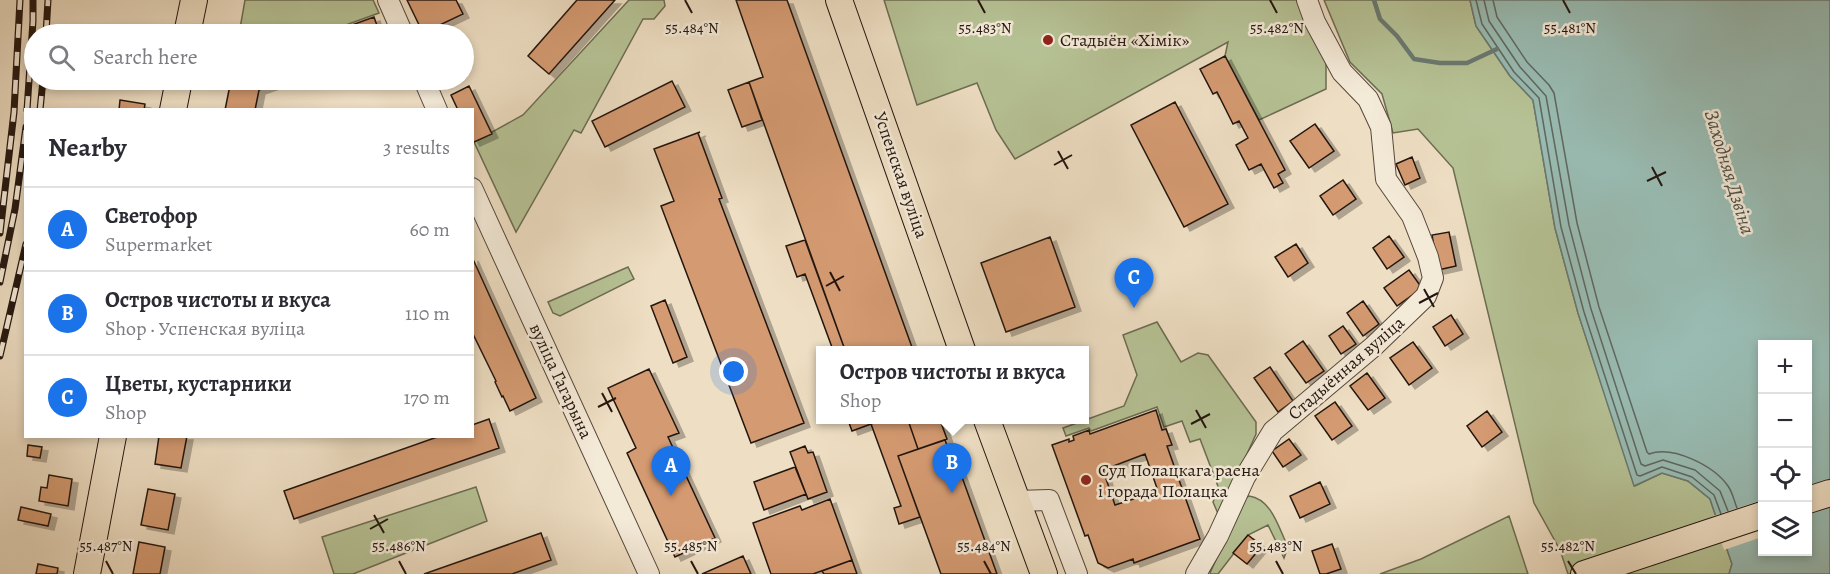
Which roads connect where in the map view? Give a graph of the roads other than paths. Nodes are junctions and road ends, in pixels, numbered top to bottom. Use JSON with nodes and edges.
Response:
{"nodes":[{"id":1,"x":194,"y":0,"type":"edge"},
{"id":2,"x":388,"y":0,"type":"edge"},
{"id":3,"x":839,"y":0,"type":"edge"},
{"id":4,"x":1307,"y":0,"type":"edge"},
{"id":5,"x":189,"y":24,"type":"edge"},
{"id":6,"x":399,"y":24,"type":"edge"},
{"id":7,"x":176,"y":90,"type":"edge"},
{"id":8,"x":428,"y":90,"type":"edge"},
{"id":9,"x":173,"y":108,"type":"edge"},
{"id":10,"x":436,"y":108,"type":"edge"},
{"id":11,"x":474,"y":192,"type":"edge"},
{"id":12,"x":960,"y":346,"type":"edge"},
{"id":13,"x":988,"y":424,"type":"edge"},
{"id":14,"x":113,"y":438,"type":"edge"},
{"id":15,"x":1830,"y":493,"type":"edge"},
{"id":16,"x":1812,"y":499,"type":"edge"},
{"id":17,"x":1016,"y":501,"type":"junction"},
{"id":18,"x":1758,"y":516,"type":"edge"},
{"id":19,"x":87,"y":574,"type":"edge"},
{"id":20,"x":649,"y":574,"type":"edge"},
{"id":21,"x":1044,"y":574,"type":"edge"},
{"id":22,"x":1077,"y":574,"type":"edge"},
{"id":23,"x":1196,"y":574,"type":"edge"},
{"id":24,"x":1584,"y":574,"type":"edge"}],
"edges":[{"from":1,"to":5,"type":"main road"},
{"from":2,"to":6,"type":"street"},
{"from":3,"to":12,"type":"main road","name":"Успенская вуліца"},
{"from":4,"to":23,"type":"street","name":"Стадыённая вуліца"},
{"from":7,"to":9,"type":"main road"},
{"from":8,"to":10,"type":"street"},
{"from":11,"to":20,"type":"street","name":"вуліца Гагарына"},
{"from":13,"to":17,"type":"main road"},
{"from":14,"to":19,"type":"main road"},
{"from":15,"to":16,"type":"main road"},
{"from":17,"to":21,"type":"main road"},
{"from":17,"to":22,"type":"street"},
{"from":18,"to":24,"type":"main road"}]}
